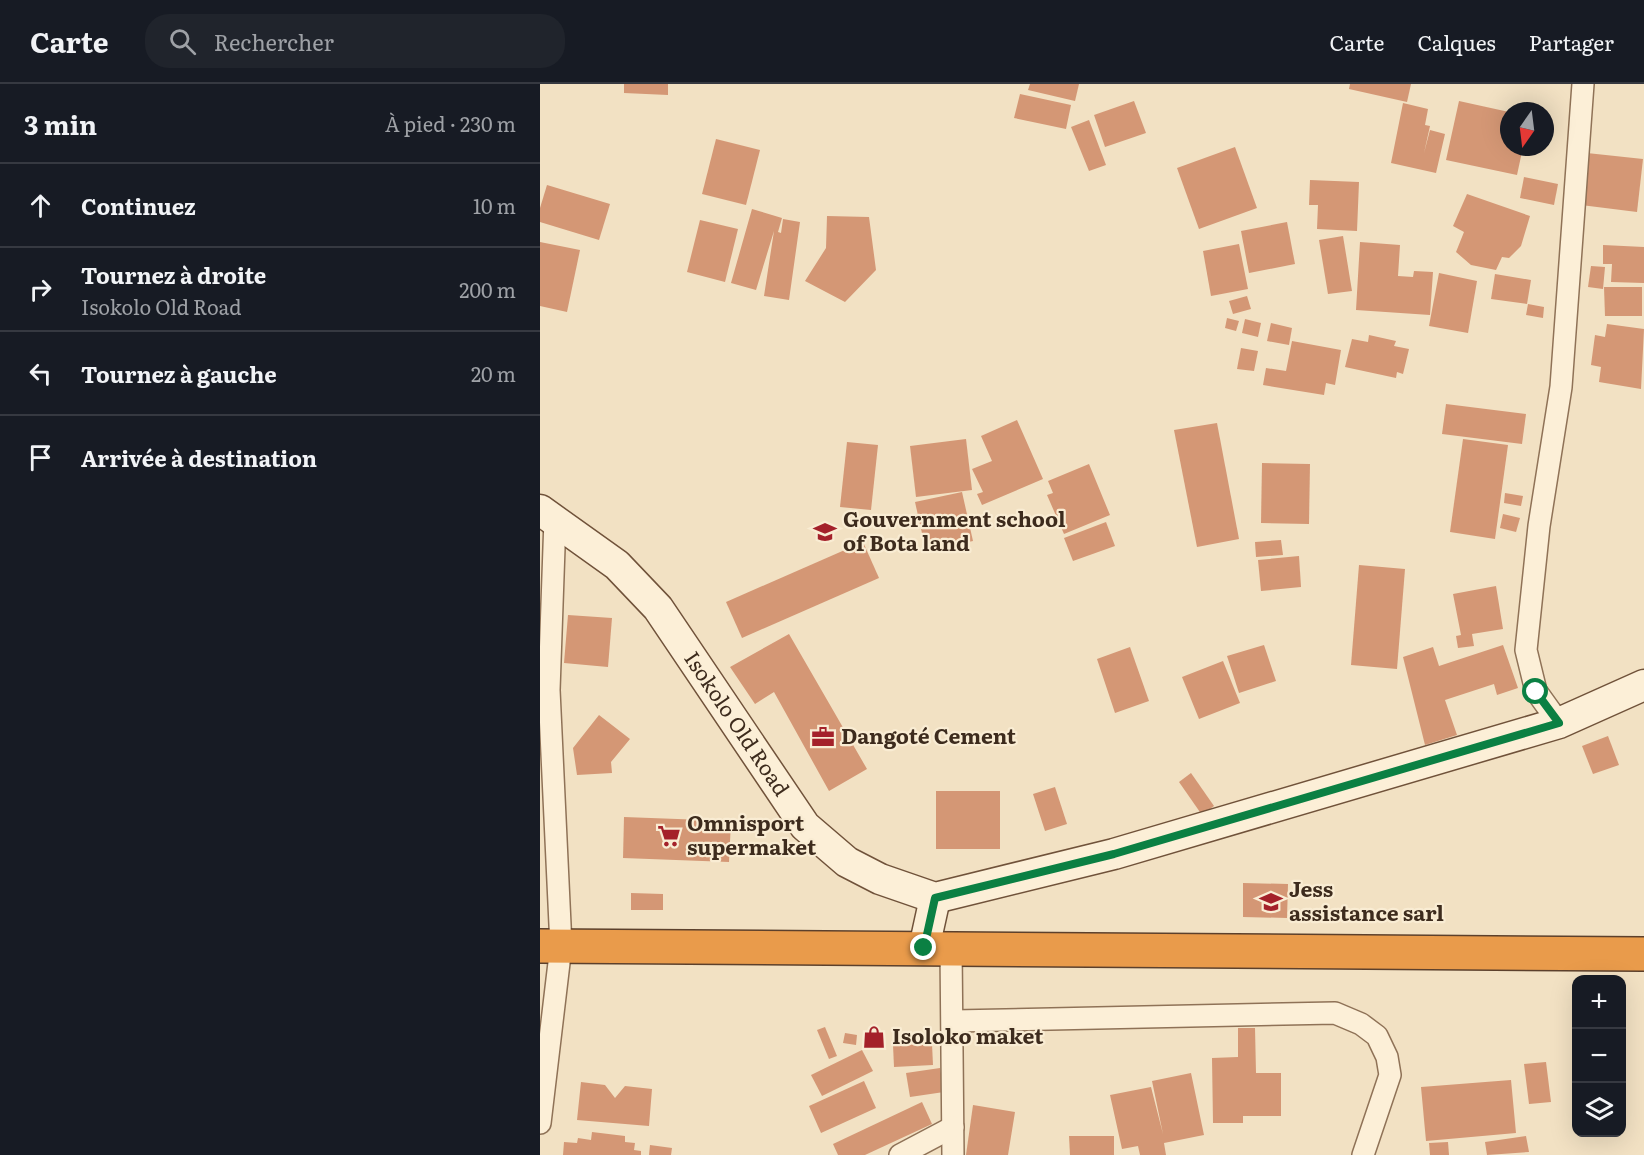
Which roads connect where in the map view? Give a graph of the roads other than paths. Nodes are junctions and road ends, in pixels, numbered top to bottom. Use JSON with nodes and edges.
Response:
{"nodes":[{"id":1,"x":1583,"y":84,"type":"edge"},
{"id":2,"x":548,"y":515,"type":"edge"},
{"id":3,"x":1644,"y":685,"type":"edge"},
{"id":4,"x":545,"y":690,"type":"edge"},
{"id":5,"x":1559,"y":723,"type":"junction"},
{"id":6,"x":935,"y":898,"type":"junction"},
{"id":7,"x":550,"y":946,"type":"edge"},
{"id":8,"x":938,"y":948,"type":"junction"},
{"id":9,"x":1644,"y":954,"type":"edge"},
{"id":10,"x":954,"y":1021,"type":"junction"},
{"id":11,"x":540,"y":1123,"type":"edge"},
{"id":12,"x":953,"y":1127,"type":"junction"},
{"id":13,"x":900,"y":1155,"type":"edge"},
{"id":14,"x":953,"y":1155,"type":"edge"},
{"id":15,"x":1363,"y":1155,"type":"edge"}],
"edges":[{"from":1,"to":5,"type":"street"},
{"from":2,"to":4,"type":"street"},
{"from":2,"to":6,"type":"street","name":"Isokolo Old Road"},
{"from":3,"to":5,"type":"street"},
{"from":4,"to":7,"type":"street"},
{"from":5,"to":6,"type":"street"},
{"from":6,"to":8,"type":"street"},
{"from":7,"to":8,"type":"highway"},
{"from":7,"to":11,"type":"street"},
{"from":8,"to":9,"type":"highway"},
{"from":8,"to":10,"type":"street"},
{"from":10,"to":12,"type":"street"},
{"from":10,"to":15,"type":"street"},
{"from":12,"to":13,"type":"street"},
{"from":12,"to":14,"type":"street"}]}
